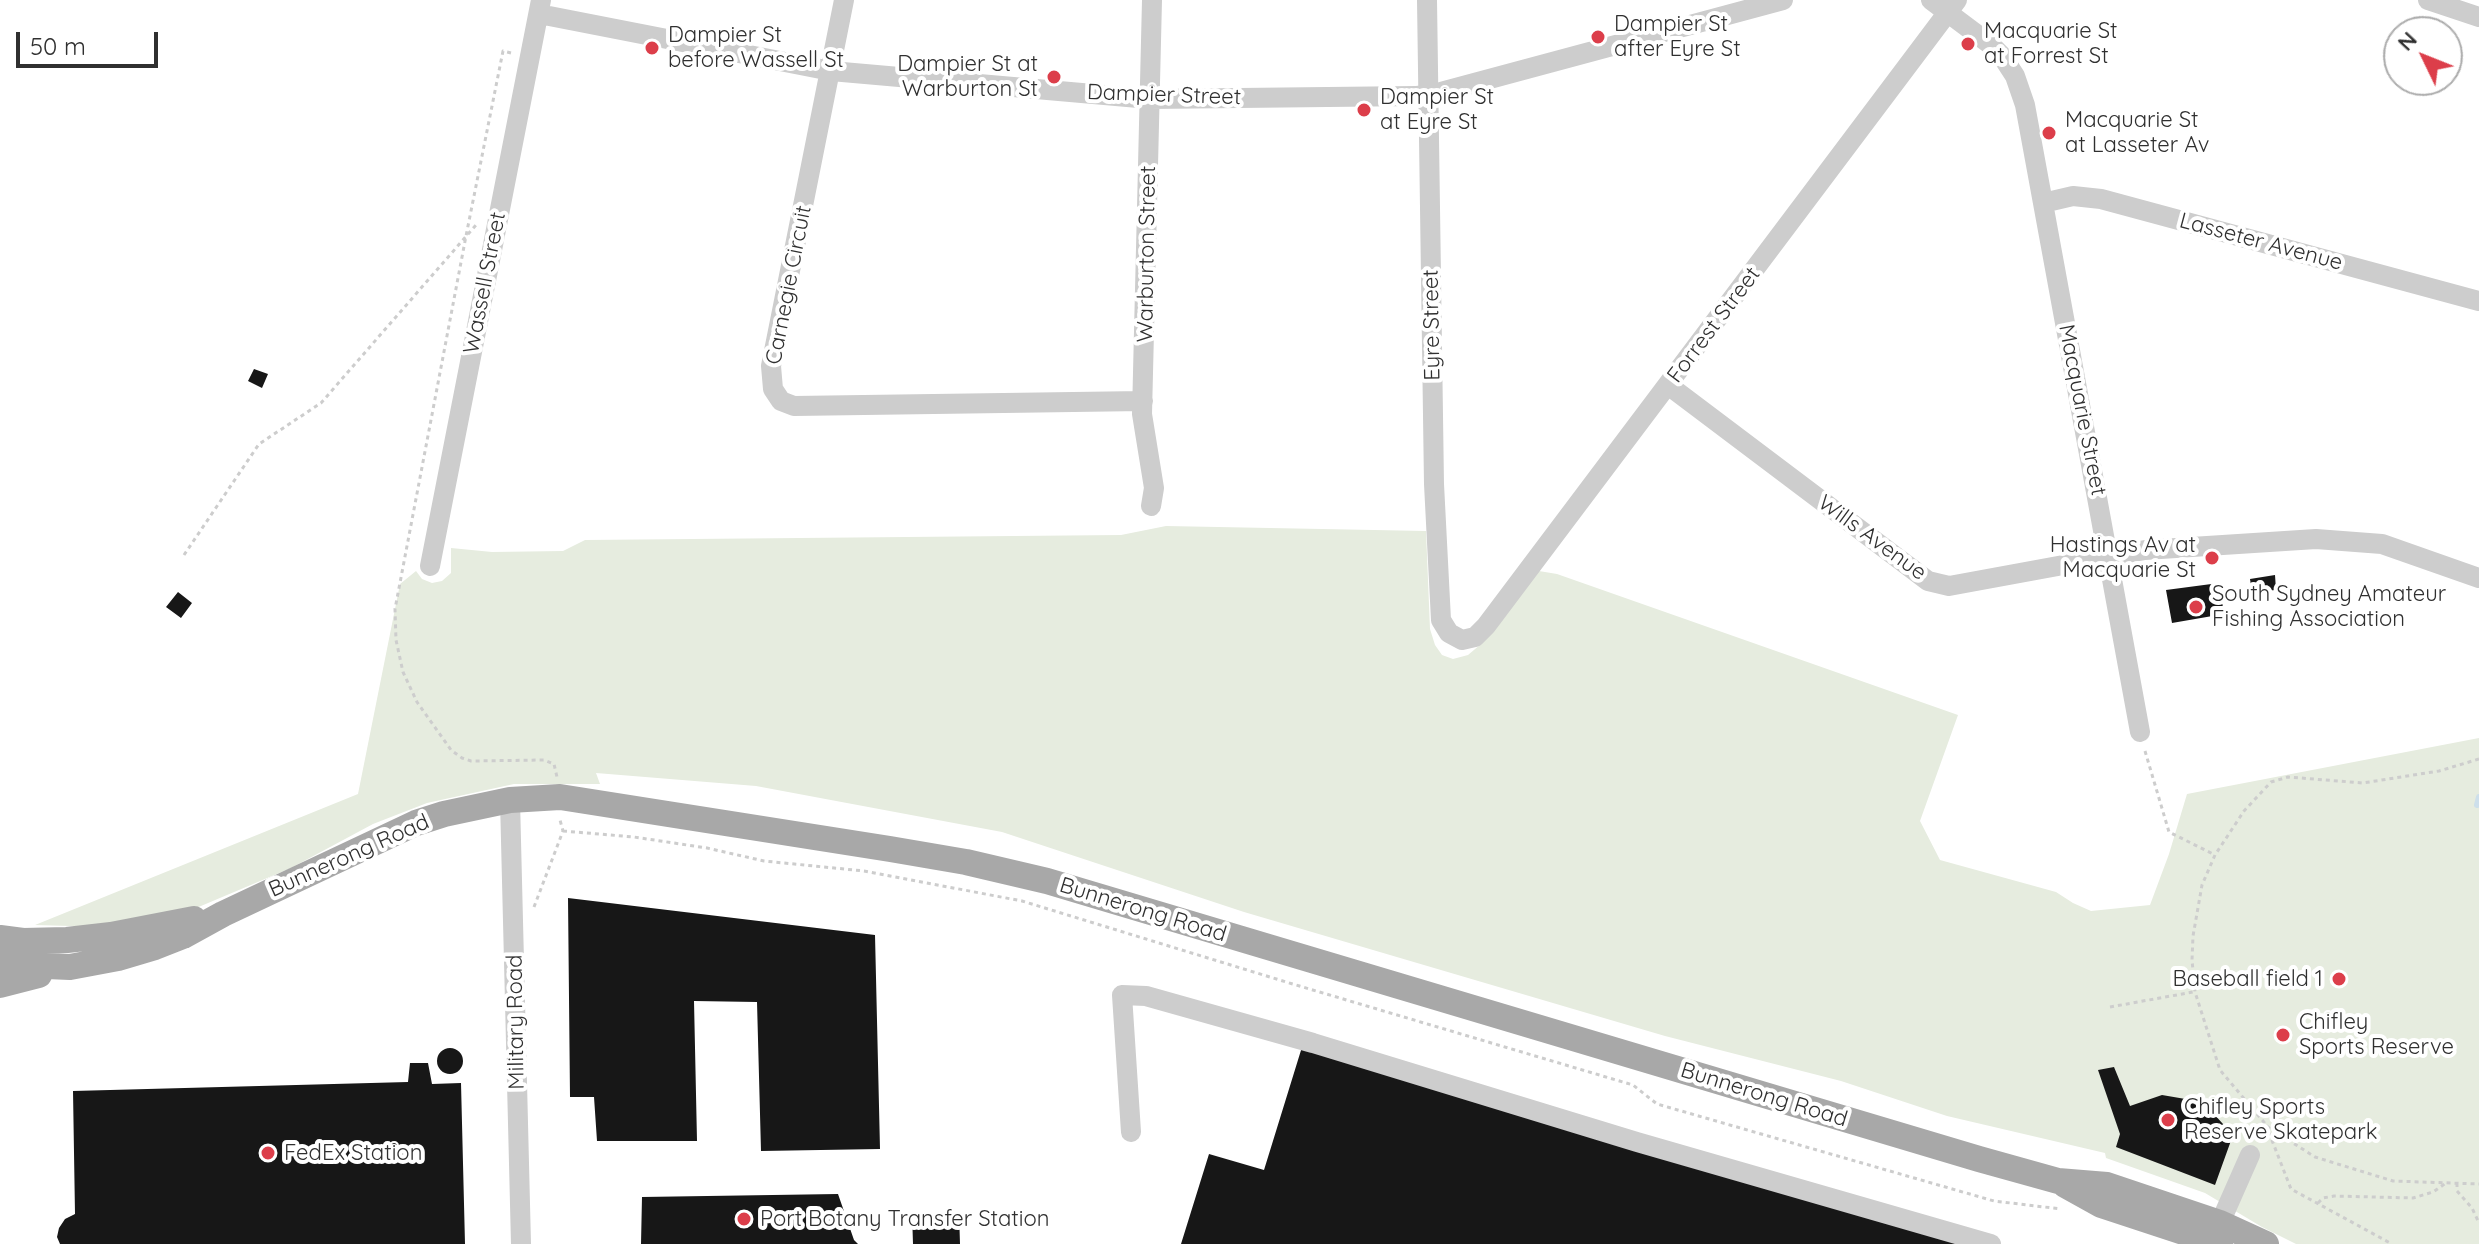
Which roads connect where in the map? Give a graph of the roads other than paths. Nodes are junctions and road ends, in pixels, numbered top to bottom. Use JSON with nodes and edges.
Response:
{"nodes":[{"id":1,"x":844,"y":0,"type":"edge"},
{"id":2,"x":1152,"y":0,"type":"edge"},
{"id":3,"x":1427,"y":0,"type":"edge"},
{"id":4,"x":1783,"y":0,"type":"edge"},
{"id":5,"x":1931,"y":0,"type":"edge"},
{"id":6,"x":2428,"y":0,"type":"edge"},
{"id":7,"x":1953,"y":6,"type":"edge"},
{"id":8,"x":540,"y":7,"type":"edge"},
{"id":9,"x":2479,"y":17,"type":"edge"},
{"id":10,"x":831,"y":71,"type":"junction"},
{"id":11,"x":1428,"y":94,"type":"junction"},
{"id":12,"x":1150,"y":99,"type":"junction"},
{"id":13,"x":2043,"y":203,"type":"junction"},
{"id":14,"x":2479,"y":301,"type":"edge"},
{"id":15,"x":1668,"y":385,"type":"junction"},
{"id":16,"x":1143,"y":401,"type":"junction"},
{"id":17,"x":1151,"y":506,"type":"dead end"},
{"id":18,"x":2109,"y":557,"type":"junction"},
{"id":19,"x":430,"y":566,"type":"dead end"},
{"id":20,"x":2479,"y":578,"type":"edge"},
{"id":21,"x":1462,"y":640,"type":"joint"},
{"id":22,"x":2140,"y":732,"type":"road end"},
{"id":23,"x":510,"y":800,"type":"junction"},
{"id":24,"x":223,"y":914,"type":"junction"},
{"id":25,"x":0,"y":938,"type":"edge"},
{"id":26,"x":0,"y":964,"type":"edge"},
{"id":27,"x":70,"y":967,"type":"junction"},
{"id":28,"x":0,"y":985,"type":"edge"},
{"id":29,"x":1131,"y":1132,"type":"dead end"},
{"id":30,"x":2250,"y":1155,"type":"dead end"},
{"id":31,"x":2212,"y":1235,"type":"edge"},
{"id":32,"x":521,"y":1244,"type":"edge"},
{"id":33,"x":1991,"y":1244,"type":"edge"},
{"id":34,"x":2266,"y":1244,"type":"edge"}],
"edges":[{"from":1,"to":10,"type":"street","name":"Carnegie Circuit"},
{"from":2,"to":12,"type":"street","name":"Warburton Street"},
{"from":3,"to":11,"type":"street","name":"Eyre Street"},
{"from":4,"to":11,"type":"street","name":"Dampier Street"},
{"from":5,"to":7,"type":"street"},
{"from":6,"to":9,"type":"street"},
{"from":7,"to":13,"type":"street","name":"Macquarie Street"},
{"from":7,"to":15,"type":"street","name":"Forrest Street"},
{"from":8,"to":10,"type":"street","name":"Dampier Street"},
{"from":8,"to":19,"type":"street","name":"Wassell Street"},
{"from":10,"to":12,"type":"street","name":"Dampier Street"},
{"from":10,"to":16,"type":"street","name":"Carnegie Circuit"},
{"from":11,"to":12,"type":"street","name":"Dampier Street"},
{"from":11,"to":21,"type":"street","name":"Eyre Street"},
{"from":12,"to":16,"type":"street","name":"Warburton Street"},
{"from":13,"to":14,"type":"street","name":"Lasseter Avenue"},
{"from":13,"to":18,"type":"street","name":"Macquarie Street"},
{"from":15,"to":18,"type":"street","name":"Wills Avenue"},
{"from":15,"to":21,"type":"street","name":"Forrest Street"},
{"from":16,"to":17,"type":"street","name":"Warburton Street"},
{"from":18,"to":20,"type":"street","name":"Wills Avenue"},
{"from":18,"to":22,"type":"street","name":"Macquarie Street"},
{"from":23,"to":24,"type":"main road","name":"Bunnerong Road"},
{"from":23,"to":31,"type":"main road","name":"Bunnerong Road"},
{"from":23,"to":32,"type":"street","name":"Military Road"},
{"from":24,"to":25,"type":"main road","name":"Bunnerong Road"},
{"from":24,"to":27,"type":"main road","name":"Bunnerong Road"},
{"from":26,"to":27,"type":"main road","name":"Bunnerong Road"},
{"from":27,"to":28,"type":"main road"},
{"from":29,"to":33,"type":"street"},
{"from":30,"to":31,"type":"street"},
{"from":31,"to":34,"type":"main road","name":"Bunnerong Road"}]}
